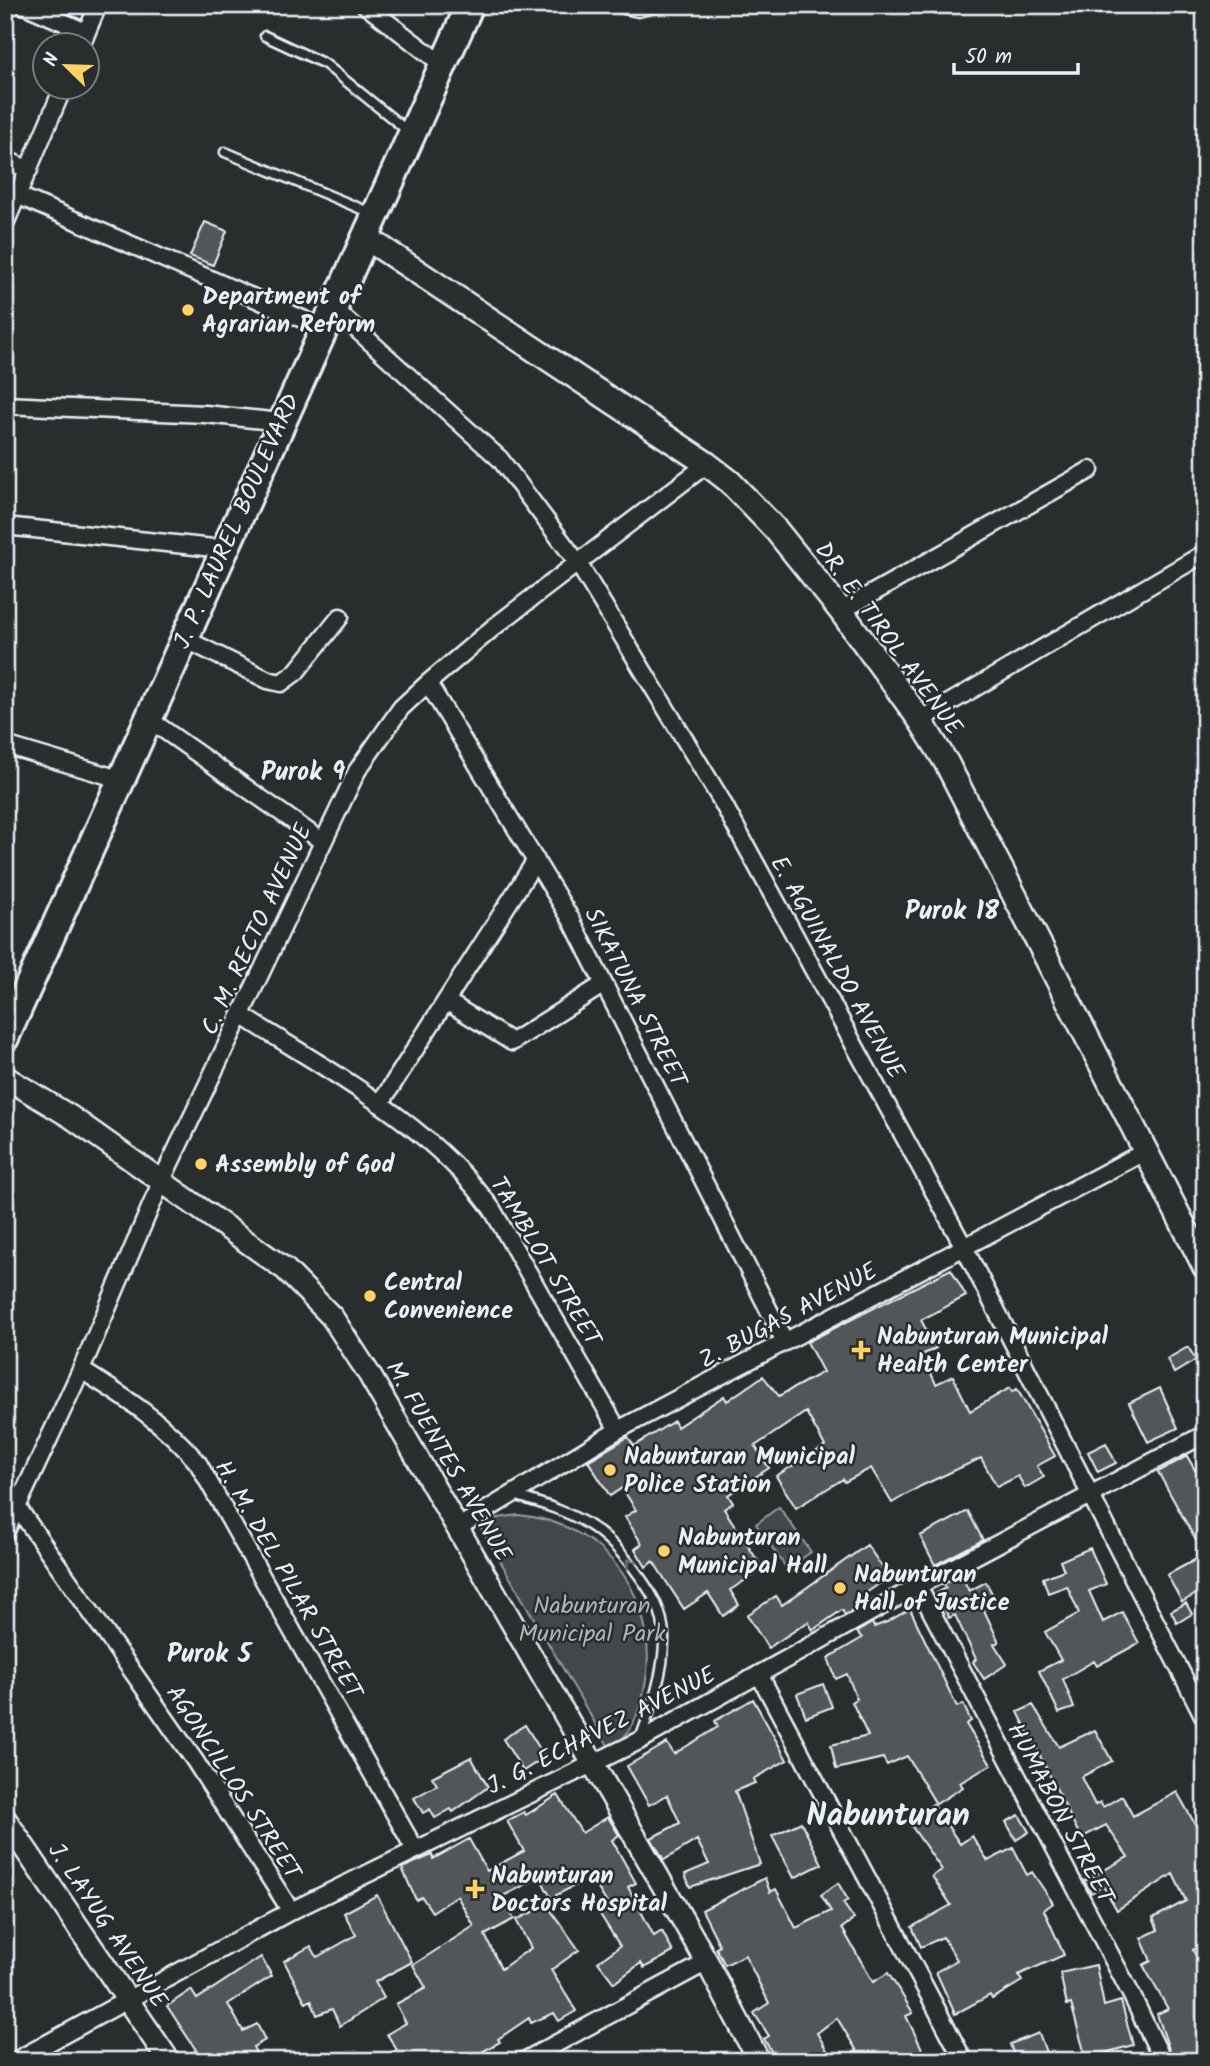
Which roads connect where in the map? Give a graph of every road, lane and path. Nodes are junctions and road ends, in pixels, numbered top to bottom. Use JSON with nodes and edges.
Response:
{"nodes":[{"id":1,"x":24,"y":5,"type":"edge"},
{"id":2,"x":98,"y":5,"type":"edge"},
{"id":3,"x":365,"y":5,"type":"edge"},
{"id":4,"x":470,"y":5,"type":"edge"},
{"id":5,"x":605,"y":5,"type":"edge"},
{"id":6,"x":668,"y":5,"type":"edge"},
{"id":7,"x":71,"y":32,"type":"edge"},
{"id":8,"x":86,"y":32,"type":"edge"},
{"id":9,"x":265,"y":36,"type":"dead end"},
{"id":10,"x":443,"y":65,"type":"junction"},
{"id":11,"x":57,"y":102,"type":"edge"},
{"id":12,"x":412,"y":134,"type":"junction"},
{"id":13,"x":225,"y":152,"type":"dead end"},
{"id":14,"x":5,"y":159,"type":"edge"},
{"id":15,"x":29,"y":170,"type":"junction"},
{"id":16,"x":19,"y":196,"type":"junction"},
{"id":17,"x":5,"y":224,"type":"edge"},
{"id":18,"x":370,"y":226,"type":"junction"},
{"id":19,"x":328,"y":318,"type":"junction"},
{"id":20,"x":5,"y":405,"type":"edge"},
{"id":21,"x":281,"y":422,"type":"junction"},
{"id":22,"x":707,"y":464,"type":"junction"},
{"id":23,"x":1090,"y":470,"type":"dead end"},
{"id":24,"x":5,"y":526,"type":"edge"},
{"id":25,"x":223,"y":549,"type":"junction"},
{"id":26,"x":1205,"y":554,"type":"edge"},
{"id":27,"x":578,"y":563,"type":"junction"},
{"id":28,"x":841,"y":611,"type":"junction"},
{"id":29,"x":340,"y":617,"type":"dead end"},
{"id":30,"x":183,"y":638,"type":"junction"},
{"id":31,"x":428,"y":683,"type":"junction"},
{"id":32,"x":147,"y":718,"type":"junction"},
{"id":33,"x":920,"y":720,"type":"junction"},
{"id":34,"x":5,"y":745,"type":"edge"},
{"id":35,"x":119,"y":779,"type":"junction"},
{"id":36,"x":323,"y":842,"type":"junction"},
{"id":37,"x":536,"y":860,"type":"junction"},
{"id":38,"x":604,"y":984,"type":"junction"},
{"id":39,"x":446,"y":1001,"type":"junction"},
{"id":40,"x":241,"y":1015,"type":"junction"},
{"id":41,"x":5,"y":1038,"type":"edge"},
{"id":42,"x":5,"y":1077,"type":"edge"},
{"id":43,"x":380,"y":1104,"type":"junction"},
{"id":44,"x":1146,"y":1152,"type":"junction"},
{"id":45,"x":162,"y":1180,"type":"junction"},
{"id":46,"x":965,"y":1249,"type":"junction"},
{"id":47,"x":1203,"y":1261,"type":"edge"},
{"id":48,"x":785,"y":1342,"type":"junction"},
{"id":49,"x":81,"y":1370,"type":"junction"},
{"id":50,"x":618,"y":1430,"type":"junction"},
{"id":51,"x":1205,"y":1434,"type":"edge"},
{"id":52,"x":513,"y":1494,"type":"junction"},
{"id":53,"x":1091,"y":1495,"type":"junction"},
{"id":54,"x":18,"y":1508,"type":"junction"},
{"id":55,"x":457,"y":1528,"type":"junction"},
{"id":56,"x":5,"y":1533,"type":"edge"},
{"id":57,"x":918,"y":1586,"type":"junction"},
{"id":58,"x":758,"y":1674,"type":"junction"},
{"id":59,"x":1205,"y":1718,"type":"edge"},
{"id":60,"x":639,"y":1741,"type":"junction"},
{"id":61,"x":593,"y":1764,"type":"junction"},
{"id":62,"x":5,"y":1819,"type":"edge"},
{"id":63,"x":414,"y":1848,"type":"junction"},
{"id":64,"x":291,"y":1911,"type":"junction"},
{"id":65,"x":707,"y":1962,"type":"junction"},
{"id":66,"x":126,"y":2000,"type":"junction"},
{"id":67,"x":15,"y":2061,"type":"edge"},
{"id":68,"x":169,"y":2061,"type":"edge"},
{"id":69,"x":524,"y":2061,"type":"edge"},
{"id":70,"x":759,"y":2061,"type":"edge"},
{"id":71,"x":964,"y":2061,"type":"edge"},
{"id":72,"x":1163,"y":2061,"type":"edge"}],
"edges":[{"from":1,"to":7,"type":"street"},
{"from":2,"to":8,"type":"street"},
{"from":3,"to":10,"type":"street"},
{"from":4,"to":10,"type":"main road","name":"J. P. LAUREL BOULEVARD"},
{"from":5,"to":6,"type":"lane"},
{"from":9,"to":12,"type":"lane"},
{"from":10,"to":12,"type":"main road","name":"J. P. LAUREL BOULEVARD"},
{"from":11,"to":15,"type":"street"},
{"from":12,"to":18,"type":"main road","name":"J. P. LAUREL BOULEVARD"},
{"from":13,"to":18,"type":"lane"},
{"from":14,"to":15,"type":"street"},
{"from":15,"to":16,"type":"street"},
{"from":16,"to":17,"type":"street"},
{"from":16,"to":19,"type":"street","name":"E. AGUINALDO AVENUE"},
{"from":18,"to":19,"type":"main road","name":"J. P. LAUREL BOULEVARD"},
{"from":18,"to":22,"type":"main road","name":"DR. E. TIROL AVENUE"},
{"from":19,"to":21,"type":"main road","name":"J. P. LAUREL BOULEVARD"},
{"from":19,"to":27,"type":"street","name":"E. AGUINALDO AVENUE"},
{"from":20,"to":21,"type":"street"},
{"from":21,"to":25,"type":"main road","name":"J. P. LAUREL BOULEVARD"},
{"from":22,"to":27,"type":"street","name":"C. M. RECTO AVENUE"},
{"from":22,"to":28,"type":"main road","name":"DR. E. TIROL AVENUE"},
{"from":23,"to":28,"type":"street"},
{"from":24,"to":25,"type":"street"},
{"from":25,"to":30,"type":"main road","name":"J. P. LAUREL BOULEVARD"},
{"from":26,"to":33,"type":"street"},
{"from":27,"to":31,"type":"street","name":"C. M. RECTO AVENUE"},
{"from":27,"to":46,"type":"street","name":"E. AGUINALDO AVENUE"},
{"from":28,"to":33,"type":"main road","name":"DR. E. TIROL AVENUE"},
{"from":29,"to":30,"type":"street"},
{"from":30,"to":32,"type":"main road","name":"J. P. LAUREL BOULEVARD"},
{"from":31,"to":36,"type":"street","name":"C. M. RECTO AVENUE"},
{"from":31,"to":37,"type":"street","name":"SIKATUNA STREET"},
{"from":32,"to":35,"type":"main road","name":"J. P. LAUREL BOULEVARD"},
{"from":32,"to":36,"type":"street"},
{"from":33,"to":44,"type":"main road","name":"DR. E. TIROL AVENUE"},
{"from":34,"to":35,"type":"street"},
{"from":35,"to":41,"type":"main road","name":"J. P. LAUREL BOULEVARD"},
{"from":36,"to":40,"type":"street","name":"C. M. RECTO AVENUE"},
{"from":37,"to":38,"type":"street","name":"SIKATUNA STREET"},
{"from":37,"to":39,"type":"street"},
{"from":38,"to":39,"type":"street"},
{"from":38,"to":48,"type":"street","name":"SIKATUNA STREET"},
{"from":39,"to":43,"type":"street"},
{"from":40,"to":43,"type":"street","name":"TAMBLOT STREET"},
{"from":40,"to":45,"type":"street","name":"C. M. RECTO AVENUE"},
{"from":42,"to":45,"type":"street","name":"M. FUENTES AVENUE"},
{"from":43,"to":50,"type":"street","name":"TAMBLOT STREET"},
{"from":44,"to":46,"type":"street","name":"Z. BUGAS AVENUE"},
{"from":44,"to":47,"type":"main road","name":"DR. E. TIROL AVENUE"},
{"from":45,"to":49,"type":"street","name":"C. M. RECTO AVENUE"},
{"from":45,"to":55,"type":"street","name":"M. FUENTES AVENUE"},
{"from":46,"to":48,"type":"street","name":"Z. BUGAS AVENUE"},
{"from":46,"to":53,"type":"street","name":"E. AGUINALDO AVENUE"},
{"from":48,"to":50,"type":"street","name":"Z. BUGAS AVENUE"},
{"from":49,"to":54,"type":"street","name":"C. M. RECTO AVENUE"},
{"from":49,"to":63,"type":"street","name":"H. M. DEL PILAR STREET"},
{"from":50,"to":52,"type":"street","name":"Z. BUGAS AVENUE"},
{"from":51,"to":53,"type":"street","name":"J. G. ECHAVEZ AVENUE"},
{"from":52,"to":55,"type":"street","name":"Z. BUGAS AVENUE"},
{"from":60,"to":52,"type":"lane","one_way":true},
{"from":53,"to":57,"type":"street","name":"J. G. ECHAVEZ AVENUE"},
{"from":53,"to":59,"type":"street","name":"E. AGUINALDO AVENUE"},
{"from":54,"to":56,"type":"street","name":"C. M. RECTO AVENUE"},
{"from":54,"to":64,"type":"street","name":"AGONCILLOS STREET"},
{"from":55,"to":61,"type":"street","name":"M. FUENTES AVENUE"},
{"from":57,"to":58,"type":"street","name":"J. G. ECHAVEZ AVENUE"},
{"from":57,"to":72,"type":"street","name":"HUMABON STREET"},
{"from":58,"to":60,"type":"street","name":"J. G. ECHAVEZ AVENUE"},
{"from":58,"to":71,"type":"street"},
{"from":60,"to":61,"type":"street","name":"J. G. ECHAVEZ AVENUE"},
{"from":61,"to":63,"type":"street","name":"J. G. ECHAVEZ AVENUE"},
{"from":61,"to":65,"type":"street","name":"M. FUENTES AVENUE"},
{"from":62,"to":66,"type":"street","name":"J. LAYUG AVENUE"},
{"from":63,"to":64,"type":"street","name":"J. G. ECHAVEZ AVENUE"},
{"from":64,"to":66,"type":"street","name":"J. G. ECHAVEZ AVENUE"},
{"from":65,"to":69,"type":"street"},
{"from":65,"to":70,"type":"street","name":"M. FUENTES AVENUE"},
{"from":66,"to":67,"type":"street","name":"J. G. ECHAVEZ AVENUE"},
{"from":66,"to":68,"type":"street","name":"J. LAYUG AVENUE"}]}
